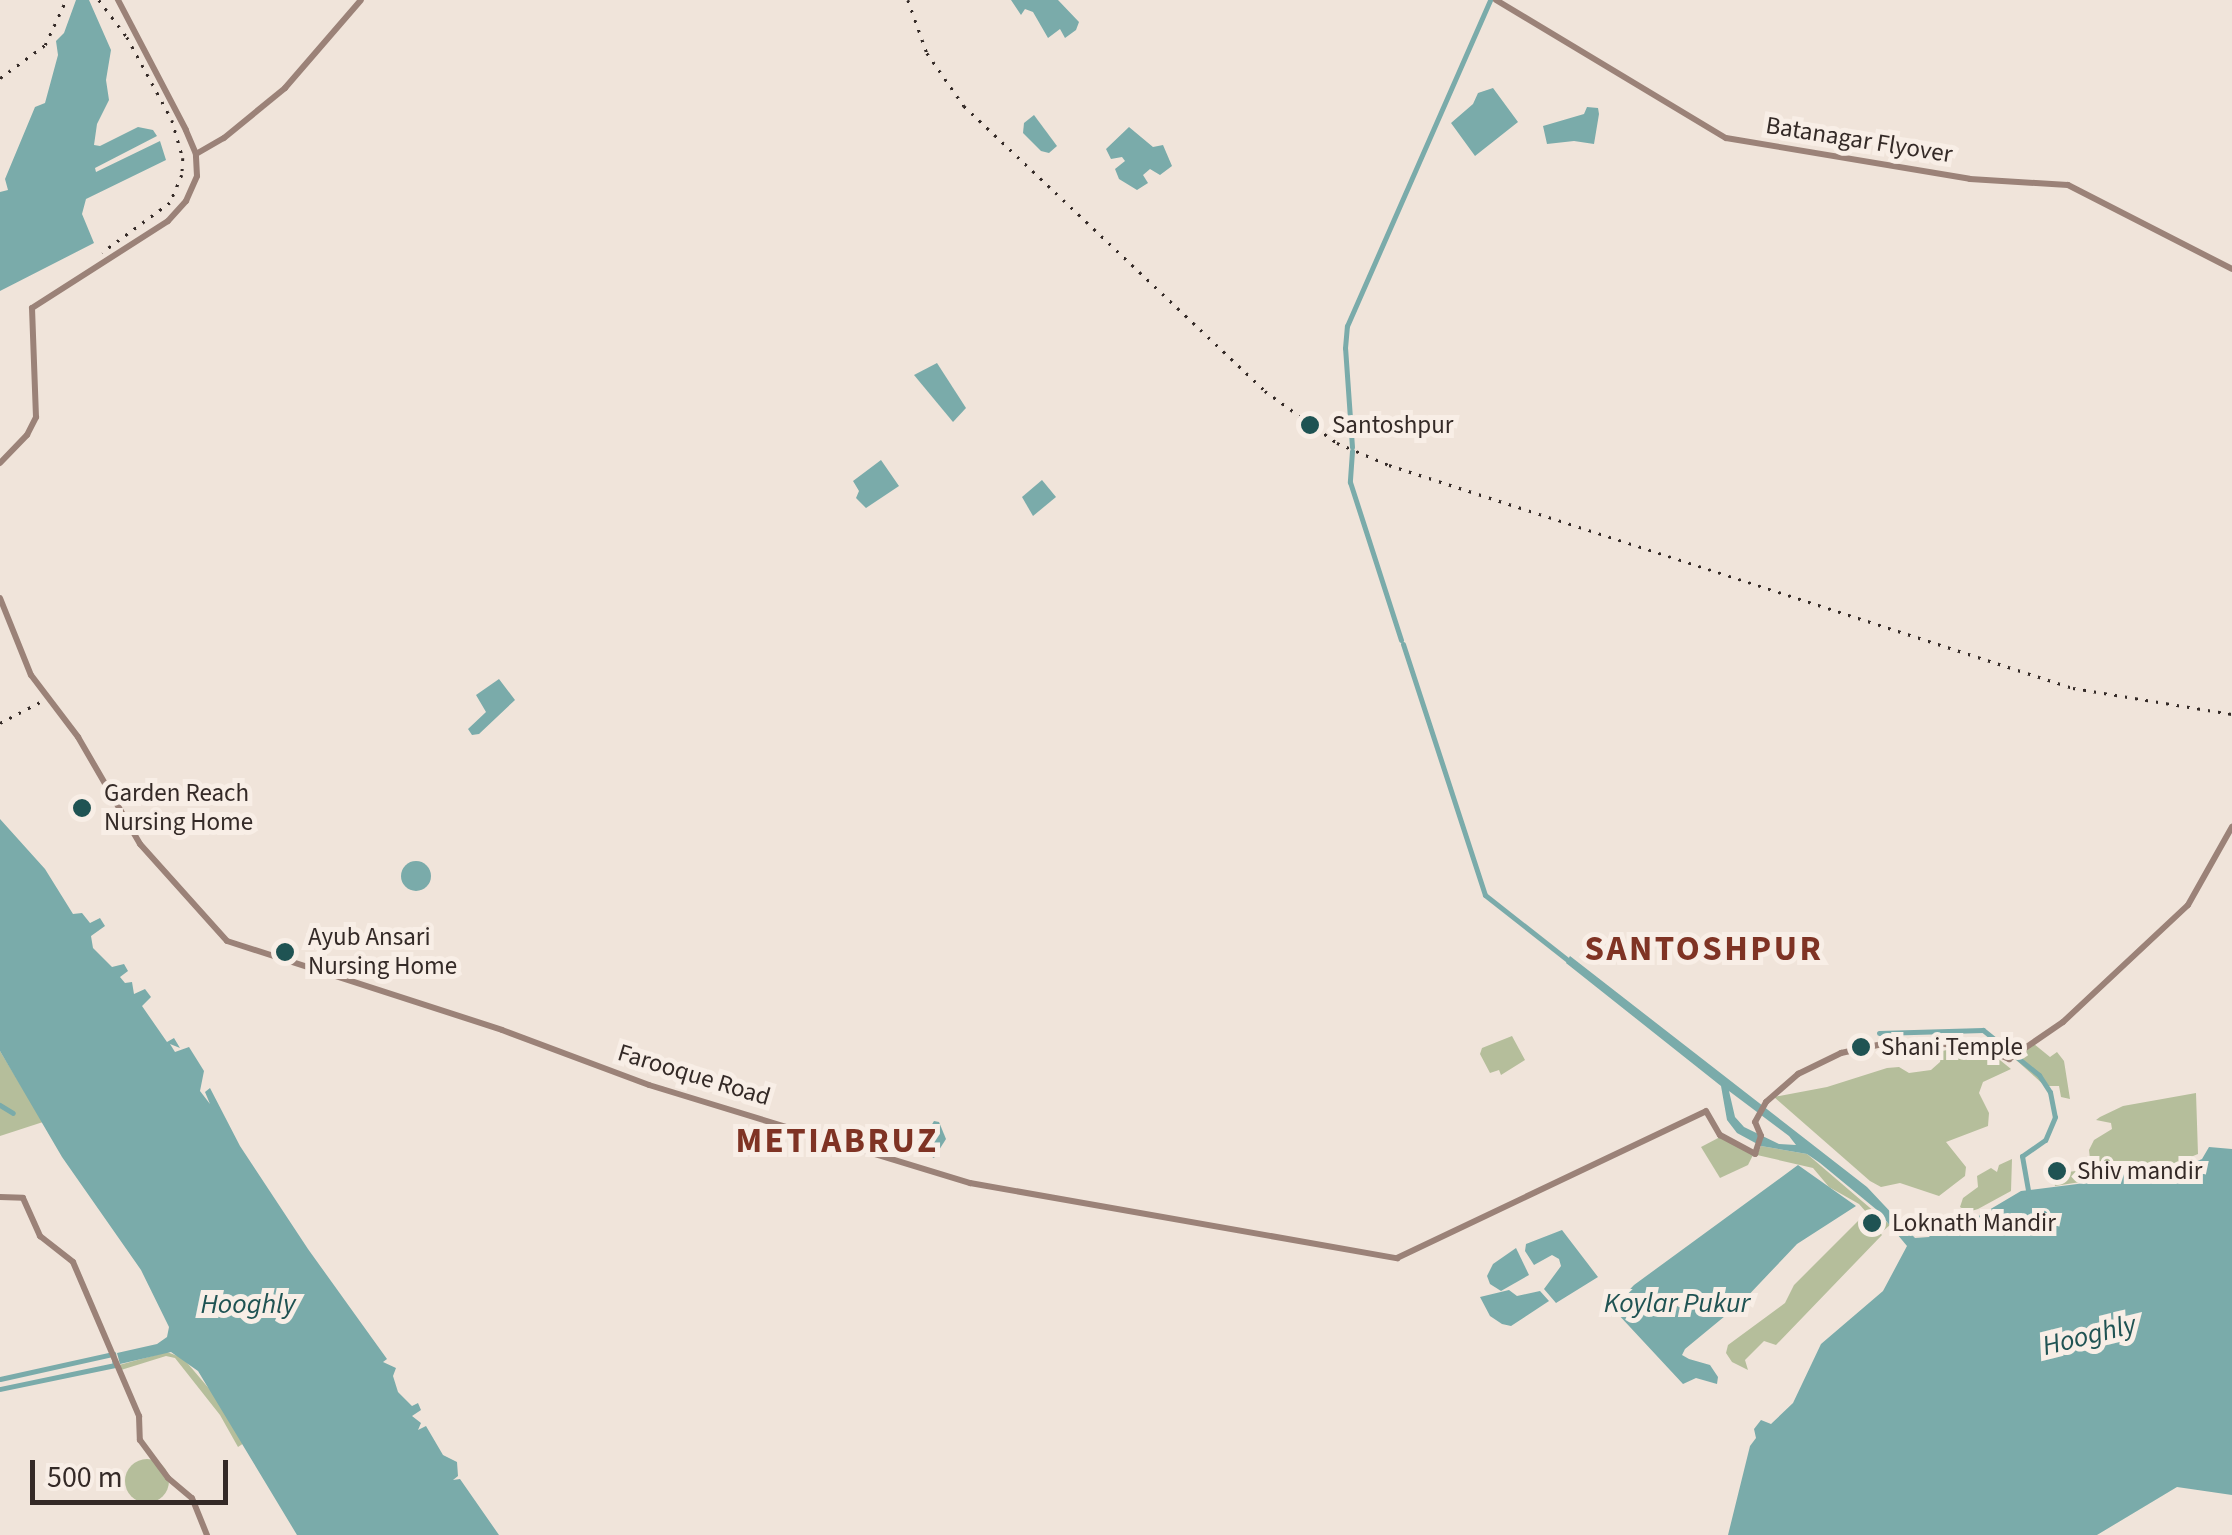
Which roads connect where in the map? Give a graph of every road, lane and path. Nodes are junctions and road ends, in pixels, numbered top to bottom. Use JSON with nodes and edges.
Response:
{"nodes":[{"id":1,"x":118,"y":0,"type":"edge"},
{"id":2,"x":358,"y":0,"type":"edge"},
{"id":3,"x":1496,"y":0,"type":"edge"},
{"id":4,"x":196,"y":154,"type":"junction"},
{"id":5,"x":2232,"y":269,"type":"edge"},
{"id":6,"x":0,"y":463,"type":"edge"},
{"id":7,"x":0,"y":598,"type":"edge"},
{"id":8,"x":2232,"y":827,"type":"edge"},
{"id":9,"x":0,"y":1197,"type":"edge"},
{"id":10,"x":208,"y":1535,"type":"edge"}],
"edges":[{"from":1,"to":4,"type":"main road"},
{"from":2,"to":4,"type":"main road"},
{"from":3,"to":5,"type":"main road","name":"Batanagar Flyover"},
{"from":4,"to":6,"type":"main road"},
{"from":7,"to":8,"type":"main road","name":"Farooque Road"},
{"from":9,"to":10,"type":"main road"}]}
